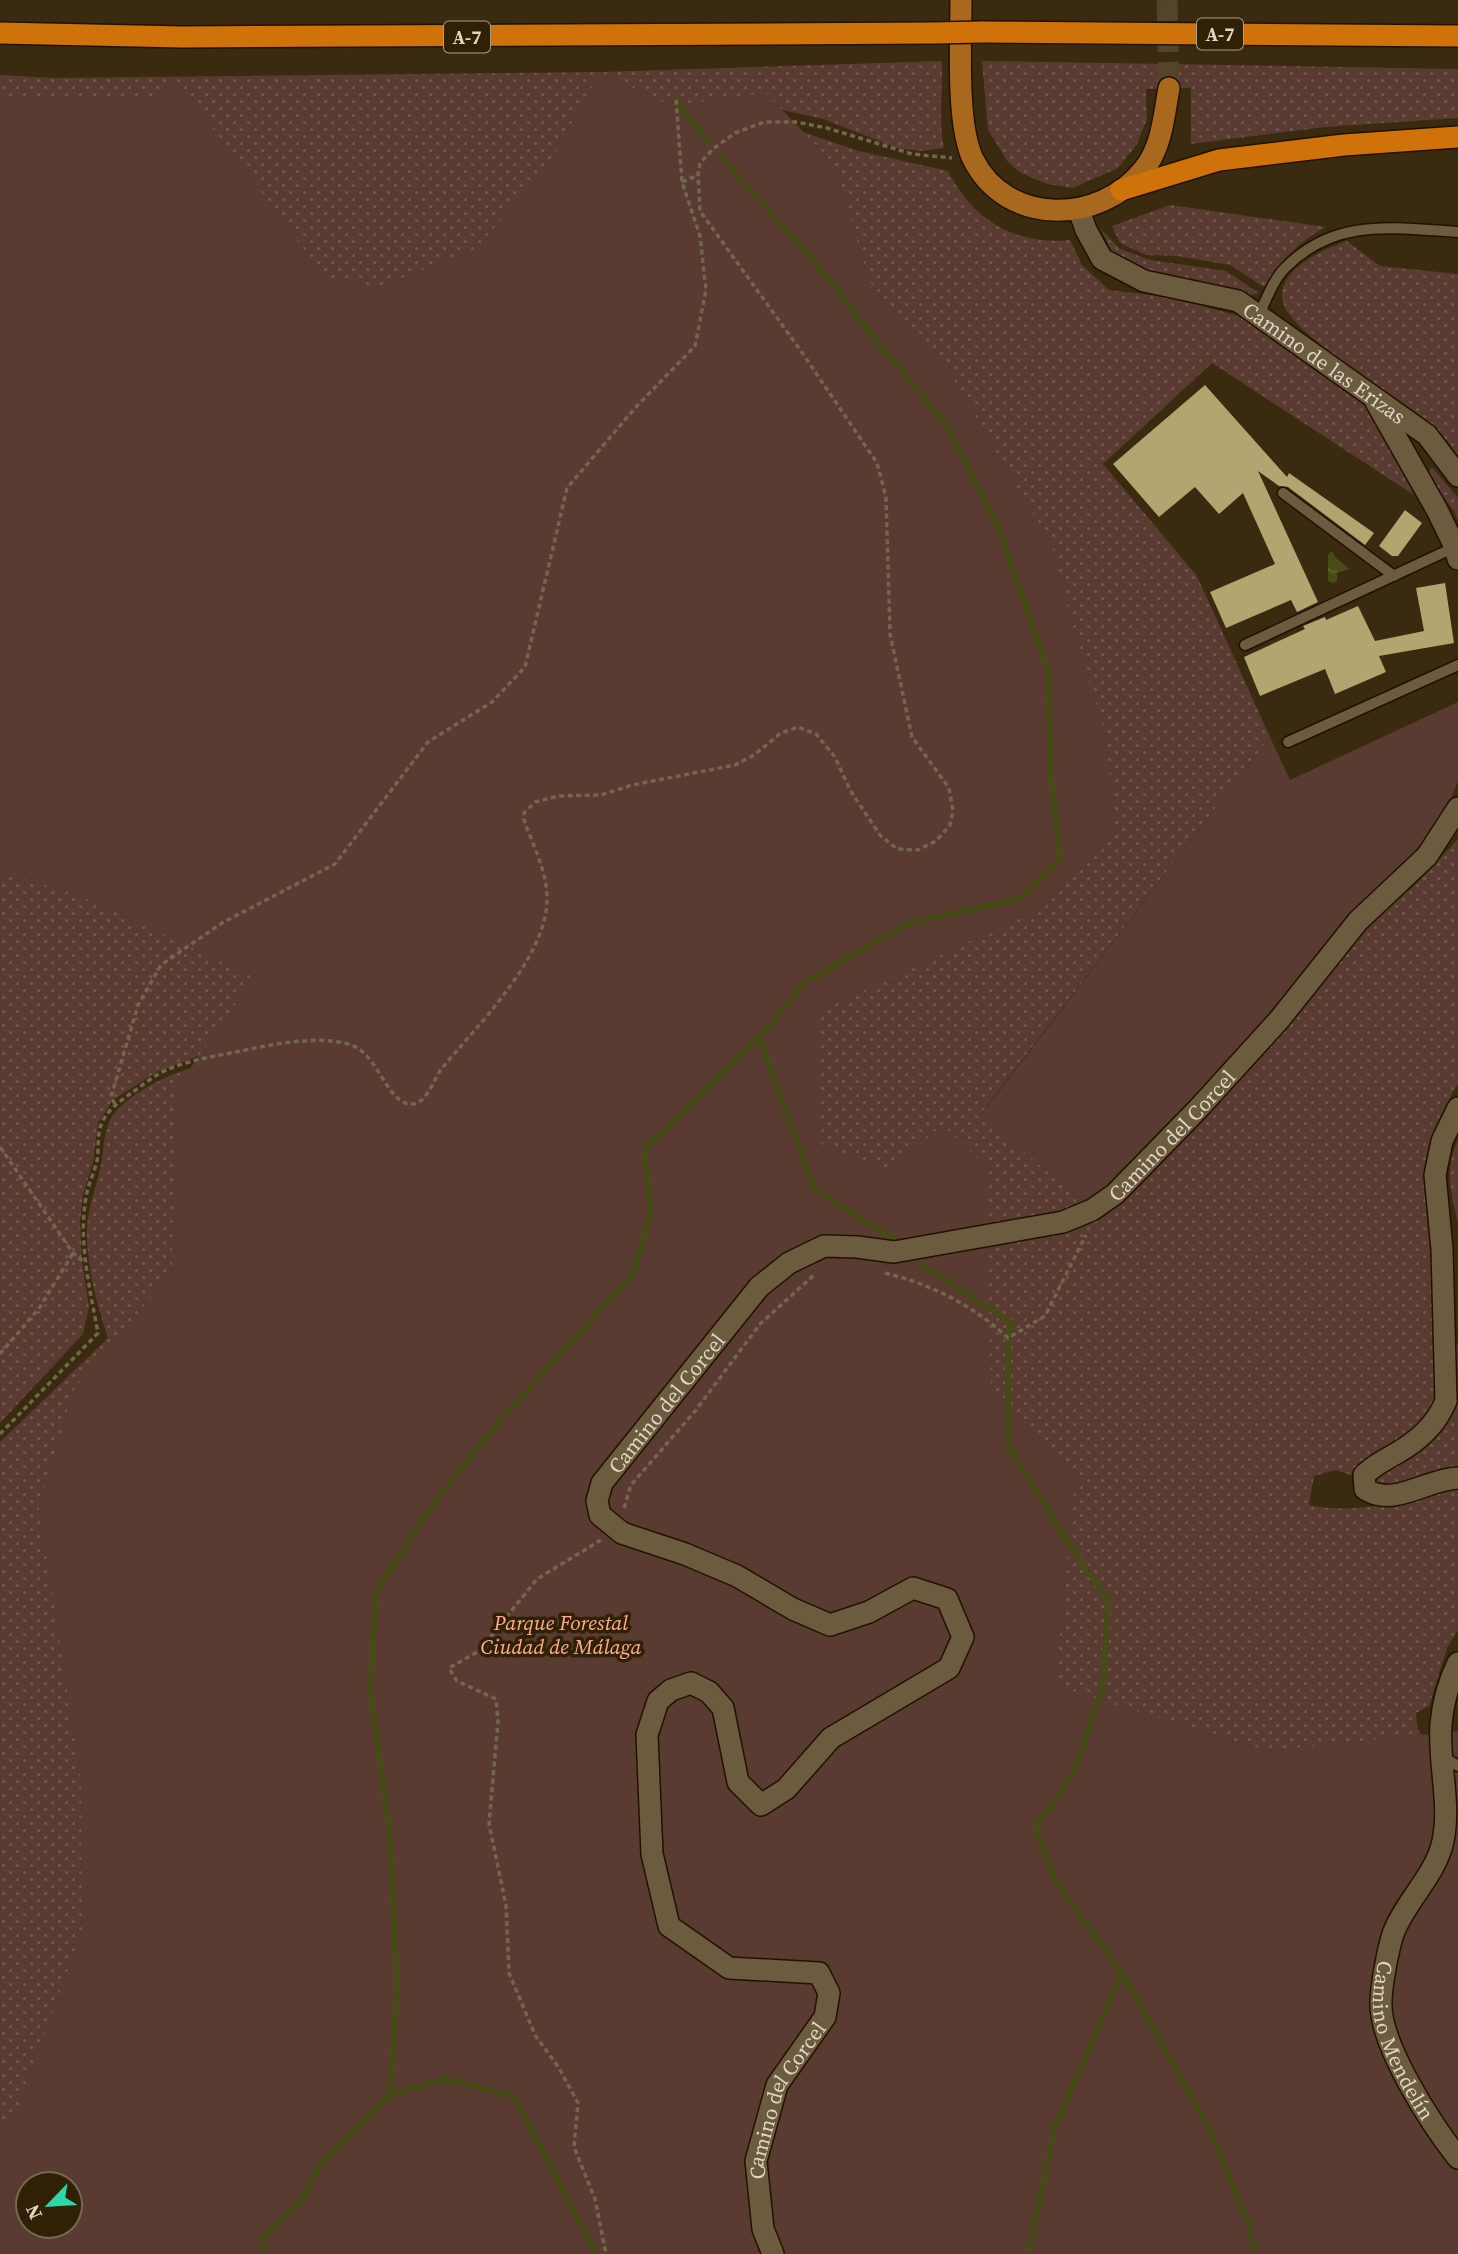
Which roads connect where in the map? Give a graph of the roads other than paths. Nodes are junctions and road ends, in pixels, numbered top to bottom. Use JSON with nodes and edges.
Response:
{"nodes":[{"id":1,"x":961,"y":0,"type":"edge"},
{"id":2,"x":0,"y":33,"type":"edge"},
{"id":3,"x":1458,"y":36,"type":"edge"},
{"id":4,"x":1168,"y":88,"type":"tunnel mouth"},
{"id":5,"x":1458,"y":137,"type":"edge"},
{"id":6,"x":1121,"y":190,"type":"junction"},
{"id":7,"x":1079,"y":210,"type":"junction"},
{"id":8,"x":1458,"y":232,"type":"edge"},
{"id":9,"x":1259,"y":315,"type":"junction"},
{"id":10,"x":1371,"y":395,"type":"junction"},
{"id":11,"x":1458,"y":476,"type":"edge"},
{"id":12,"x":1283,"y":493,"type":"dead end"},
{"id":13,"x":1457,"y":553,"type":"edge"},
{"id":14,"x":1394,"y":576,"type":"junction"},
{"id":15,"x":1245,"y":645,"type":"dead end"},
{"id":16,"x":1458,"y":665,"type":"edge"},
{"id":17,"x":1289,"y":741,"type":"dead end"},
{"id":18,"x":1458,"y":808,"type":"edge"},
{"id":19,"x":1458,"y":1108,"type":"edge"},
{"id":20,"x":1452,"y":1323,"type":"edge"},
{"id":21,"x":1458,"y":1478,"type":"edge"},
{"id":22,"x":1458,"y":1662,"type":"edge"},
{"id":23,"x":1450,"y":1761,"type":"edge"},
{"id":24,"x":1458,"y":2158,"type":"edge"},
{"id":25,"x":773,"y":2254,"type":"edge"}],
"edges":[{"from":1,"to":7,"type":"main road"},
{"from":2,"to":3,"type":"highway","number":"A-7","bridge":true},
{"from":4,"to":6,"type":"main road"},
{"from":5,"to":6,"type":"highway"},
{"from":6,"to":7,"type":"main road"},
{"from":7,"to":9,"type":"street","name":"Camino de las Erizas"},
{"from":8,"to":9,"type":"lane"},
{"from":9,"to":10,"type":"street","name":"Camino de las Erizas"},
{"from":10,"to":11,"type":"street","name":"Camino de las Erizas"},
{"from":10,"to":13,"type":"street"},
{"from":12,"to":14,"type":"lane"},
{"from":13,"to":14,"type":"lane"},
{"from":14,"to":15,"type":"lane"},
{"from":16,"to":17,"type":"lane"},
{"from":18,"to":25,"type":"street","name":"Camino del Corcel"},
{"from":19,"to":20,"type":"street"},
{"from":20,"to":21,"type":"street"},
{"from":22,"to":23,"type":"street"},
{"from":23,"to":24,"type":"street","name":"Camino Mendelín"}]}
